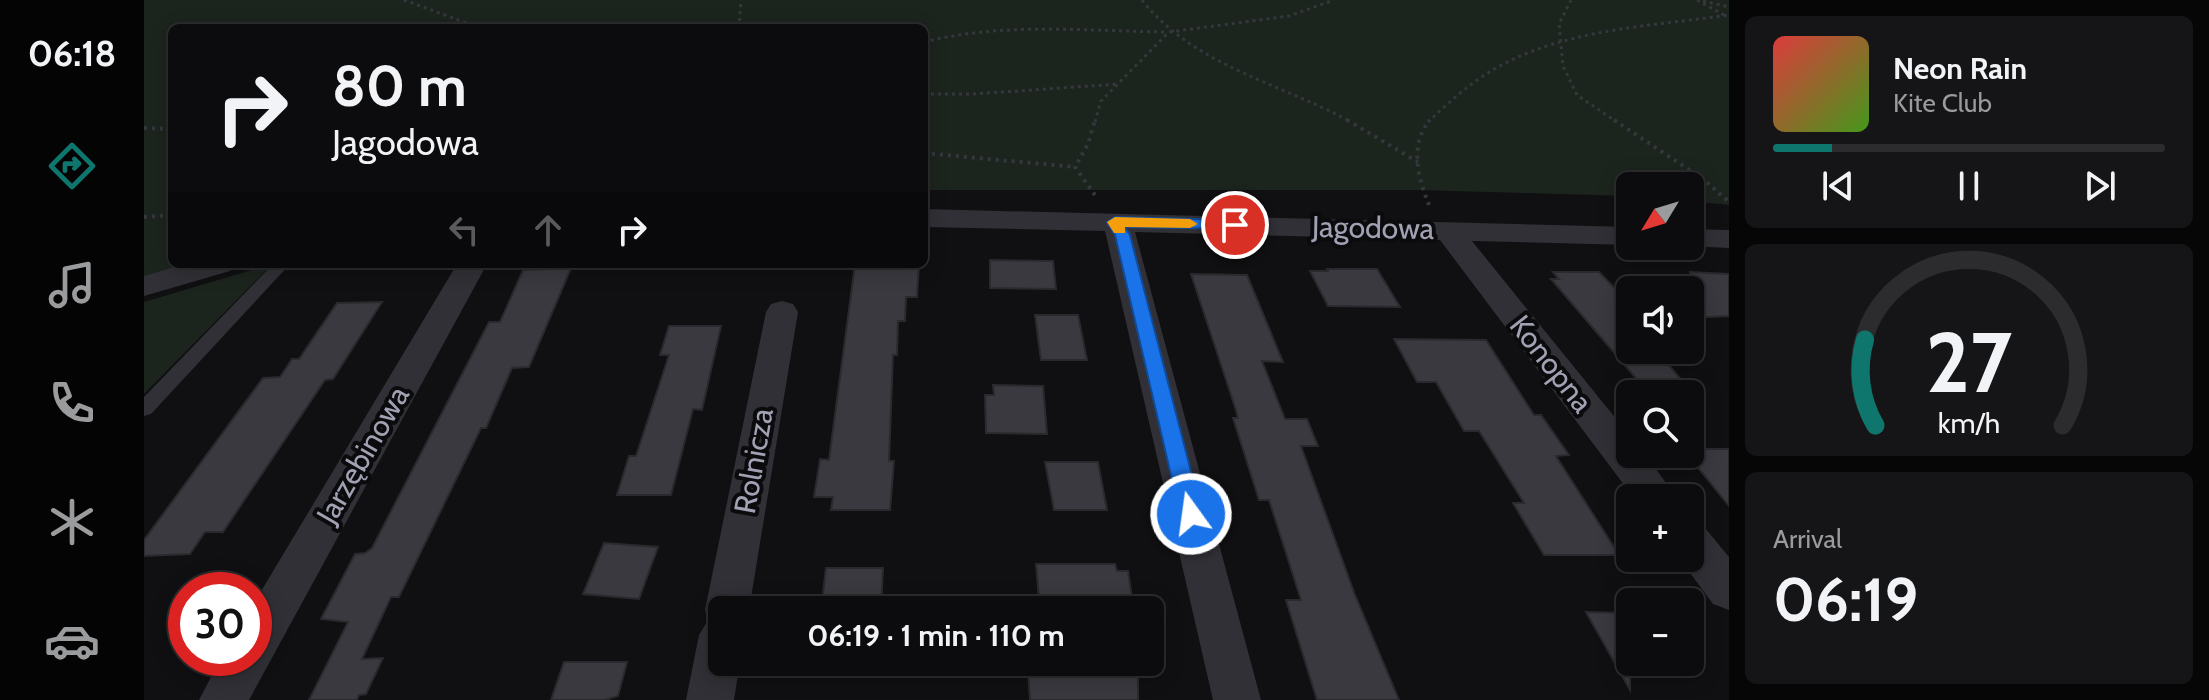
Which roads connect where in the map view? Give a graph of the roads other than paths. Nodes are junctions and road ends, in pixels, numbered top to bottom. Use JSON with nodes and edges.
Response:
{"nodes":[{"id":1,"x":928,"y":218,"type":"edge"},
{"id":2,"x":1115,"y":222,"type":"junction"},
{"id":3,"x":1447,"y":229,"type":"junction"},
{"id":4,"x":1616,"y":235,"type":"edge"},
{"id":5,"x":1704,"y":238,"type":"edge"},
{"id":6,"x":1729,"y":239,"type":"edge"},
{"id":7,"x":205,"y":268,"type":"edge"},
{"id":8,"x":278,"y":268,"type":"edge"},
{"id":9,"x":470,"y":268,"type":"edge"},
{"id":10,"x":144,"y":286,"type":"edge"},
{"id":11,"x":782,"y":312,"type":"dead end"},
{"id":12,"x":144,"y":409,"type":"edge"},
{"id":13,"x":1646,"y":484,"type":"edge"},
{"id":14,"x":1704,"y":559,"type":"edge"},
{"id":15,"x":1729,"y":590,"type":"edge"},
{"id":16,"x":730,"y":596,"type":"edge"},
{"id":17,"x":272,"y":614,"type":"edge"},
{"id":18,"x":237,"y":676,"type":"edge"},
{"id":19,"x":714,"y":676,"type":"edge"},
{"id":20,"x":223,"y":700,"type":"edge"},
{"id":21,"x":710,"y":700,"type":"edge"},
{"id":22,"x":1237,"y":700,"type":"edge"}],
"edges":[{"from":1,"to":2,"type":"street","name":"Jagodowa"},
{"from":2,"to":3,"type":"street","name":"Jagodowa"},
{"from":2,"to":22,"type":"street"},
{"from":3,"to":4,"type":"street","name":"Jagodowa"},
{"from":3,"to":13,"type":"street","name":"Konopna"},
{"from":5,"to":6,"type":"street"},
{"from":7,"to":10,"type":"street"},
{"from":8,"to":12,"type":"lane"},
{"from":9,"to":17,"type":"street","name":"Jarzębinowa"},
{"from":11,"to":16,"type":"street","name":"Rolnicza"},
{"from":14,"to":15,"type":"street"},
{"from":18,"to":20,"type":"street"},
{"from":19,"to":21,"type":"street"}]}
